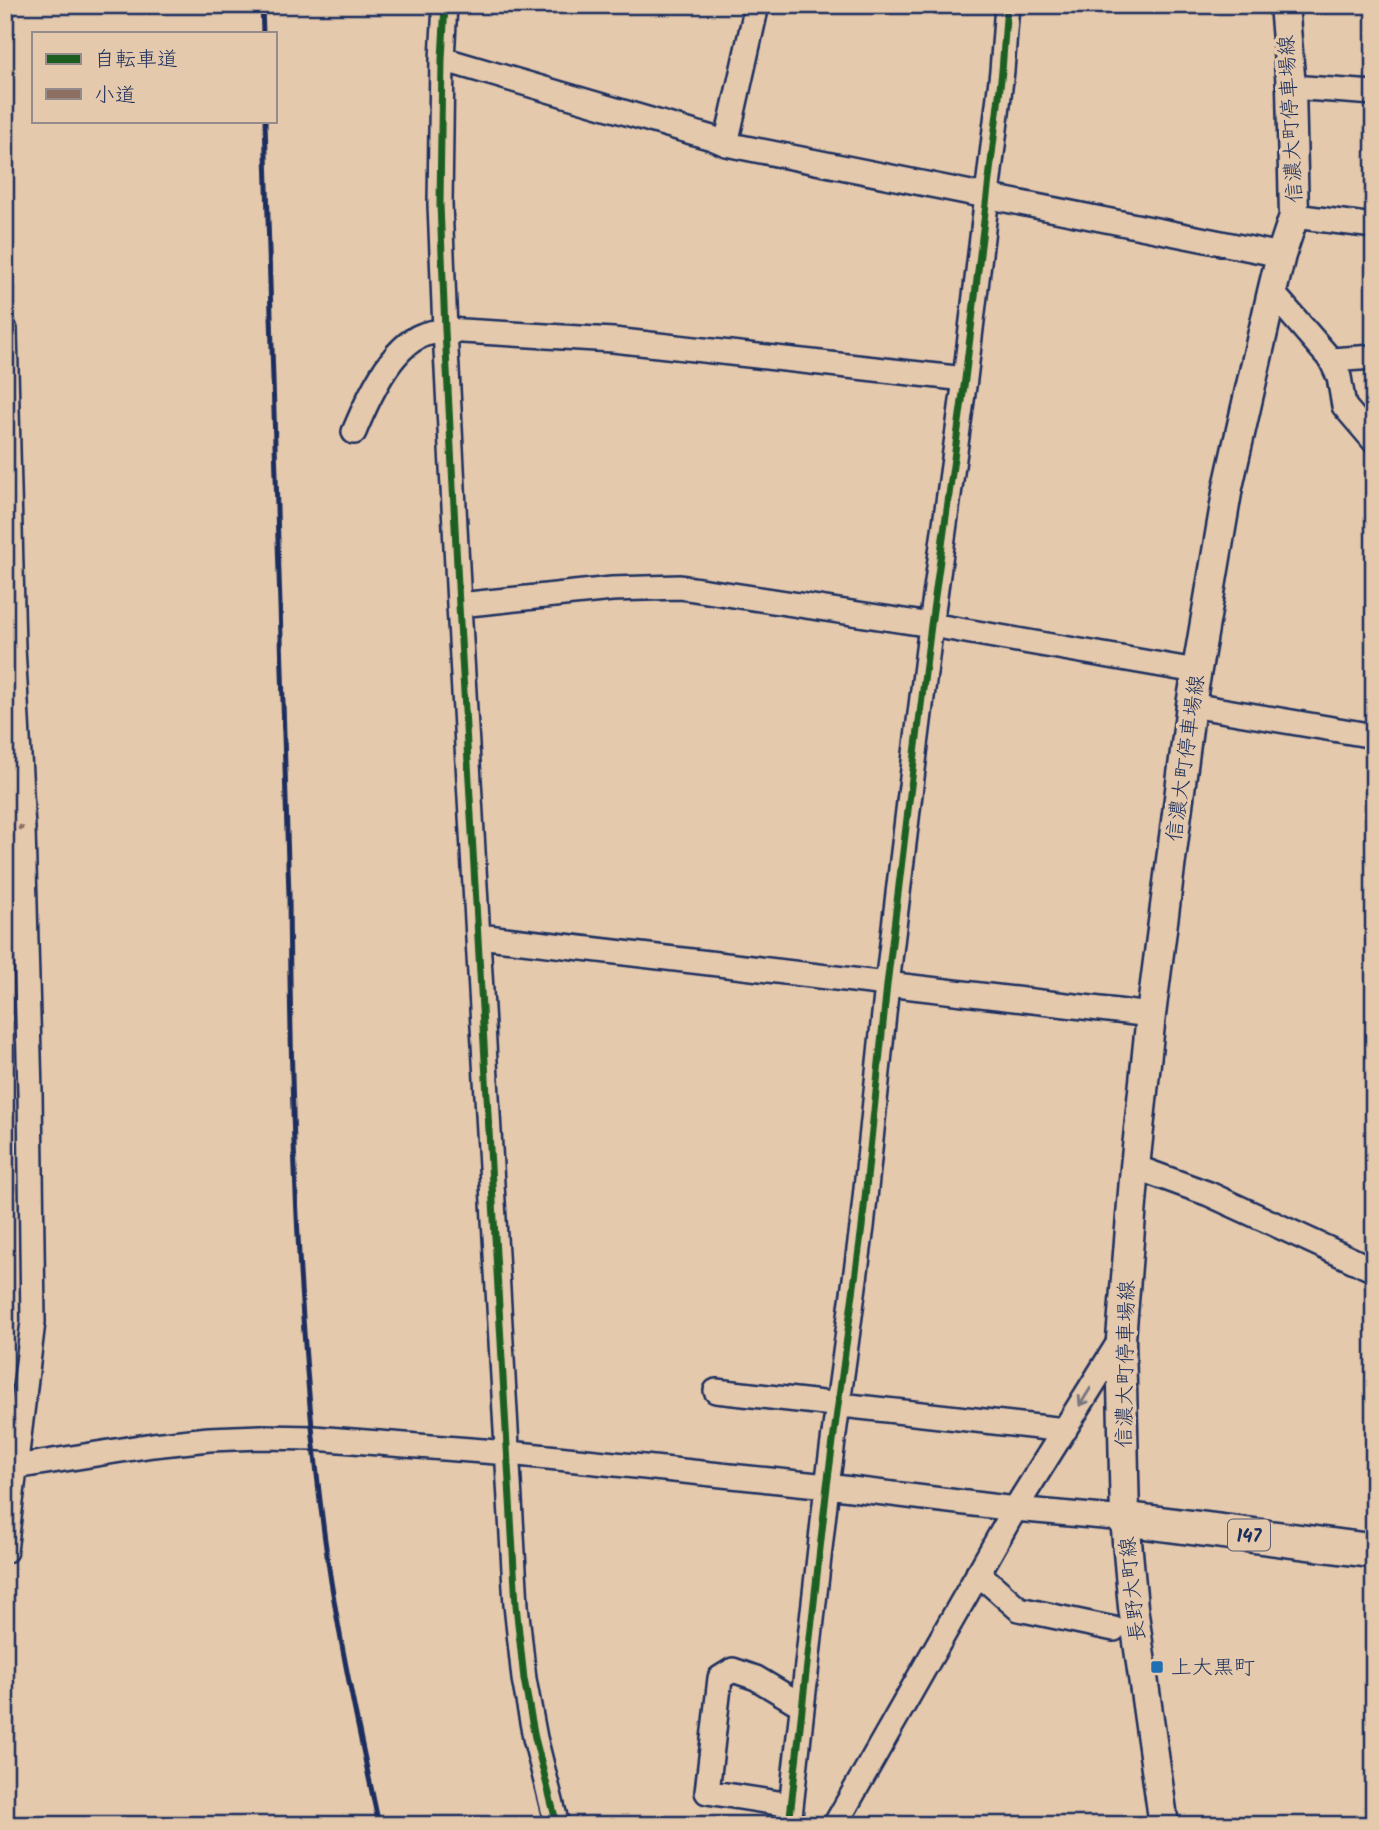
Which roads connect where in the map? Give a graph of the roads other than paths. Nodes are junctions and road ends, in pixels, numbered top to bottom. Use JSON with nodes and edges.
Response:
{"nodes":[{"id":1,"x":445,"y":5,"type":"edge"},
{"id":2,"x":757,"y":5,"type":"edge"},
{"id":3,"x":1007,"y":5,"type":"edge"},
{"id":4,"x":1284,"y":5,"type":"edge"},
{"id":5,"x":442,"y":59,"type":"junction"},
{"id":6,"x":1291,"y":87,"type":"junction"},
{"id":7,"x":1374,"y":93,"type":"edge"},
{"id":8,"x":726,"y":144,"type":"junction"},
{"id":9,"x":986,"y":195,"type":"junction"},
{"id":10,"x":1294,"y":216,"type":"junction"},
{"id":11,"x":1374,"y":226,"type":"edge"},
{"id":12,"x":1281,"y":255,"type":"junction"},
{"id":13,"x":1272,"y":292,"type":"junction"},
{"id":14,"x":5,"y":330,"type":"edge"},
{"id":15,"x":445,"y":330,"type":"junction"},
{"id":16,"x":1374,"y":357,"type":"edge"},
{"id":17,"x":1331,"y":360,"type":"junction"},
{"id":18,"x":965,"y":379,"type":"junction"},
{"id":19,"x":354,"y":432,"type":"dead end"},
{"id":20,"x":1374,"y":441,"type":"edge"},
{"id":21,"x":7,"y":477,"type":"edge"},
{"id":22,"x":459,"y":605,"type":"junction"},
{"id":23,"x":931,"y":625,"type":"junction"},
{"id":24,"x":1196,"y":671,"type":"junction"},
{"id":25,"x":1191,"y":705,"type":"junction"},
{"id":26,"x":1374,"y":736,"type":"edge"},
{"id":27,"x":15,"y":918,"type":"edge"},
{"id":28,"x":479,"y":936,"type":"junction"},
{"id":29,"x":887,"y":985,"type":"junction"},
{"id":30,"x":1151,"y":1015,"type":"junction"},
{"id":31,"x":1135,"y":1167,"type":"junction"},
{"id":32,"x":1374,"y":1270,"type":"edge"},
{"id":33,"x":1121,"y":1339,"type":"junction"},
{"id":34,"x":716,"y":1391,"type":"dead end"},
{"id":35,"x":839,"y":1404,"type":"junction"},
{"id":36,"x":1065,"y":1430,"type":"junction"},
{"id":37,"x":509,"y":1453,"type":"junction"},
{"id":38,"x":15,"y":1467,"type":"junction"},
{"id":39,"x":827,"y":1486,"type":"junction"},
{"id":40,"x":1015,"y":1509,"type":"junction"},
{"id":41,"x":1125,"y":1519,"type":"junction"},
{"id":42,"x":5,"y":1551,"type":"edge"},
{"id":43,"x":1374,"y":1551,"type":"edge"},
{"id":44,"x":978,"y":1573,"type":"junction"},
{"id":45,"x":1114,"y":1629,"type":"dead end"},
{"id":46,"x":801,"y":1705,"type":"junction"},
{"id":47,"x":790,"y":1815,"type":"edge"},
{"id":48,"x":557,"y":1825,"type":"edge"},
{"id":49,"x":835,"y":1825,"type":"edge"},
{"id":50,"x":1164,"y":1825,"type":"edge"}],
"edges":[{"from":1,"to":5,"type":"street"},
{"from":2,"to":8,"type":"street"},
{"from":3,"to":9,"type":"street"},
{"from":4,"to":6,"type":"main road","name":"信濃大町停車場線"},
{"from":5,"to":8,"type":"street"},
{"from":5,"to":15,"type":"street"},
{"from":6,"to":7,"type":"street"},
{"from":6,"to":10,"type":"main road","name":"信濃大町停車場線"},
{"from":8,"to":9,"type":"street"},
{"from":9,"to":12,"type":"street"},
{"from":9,"to":18,"type":"street"},
{"from":10,"to":11,"type":"street"},
{"from":10,"to":12,"type":"main road","name":"信濃大町停車場線"},
{"from":12,"to":13,"type":"main road","name":"信濃大町停車場線"},
{"from":13,"to":17,"type":"street"},
{"from":13,"to":24,"type":"main road","name":"信濃大町停車場線"},
{"from":14,"to":21,"type":"street"},
{"from":15,"to":18,"type":"street"},
{"from":15,"to":19,"type":"street"},
{"from":15,"to":22,"type":"street"},
{"from":16,"to":17,"type":"street"},
{"from":17,"to":20,"type":"street"},
{"from":18,"to":23,"type":"street"},
{"from":21,"to":27,"type":"street"},
{"from":22,"to":23,"type":"street"},
{"from":22,"to":28,"type":"street"},
{"from":23,"to":24,"type":"street"},
{"from":23,"to":29,"type":"street"},
{"from":24,"to":25,"type":"main road","name":"信濃大町停車場線"},
{"from":25,"to":26,"type":"street"},
{"from":25,"to":30,"type":"main road","name":"信濃大町停車場線"},
{"from":27,"to":38,"type":"street"},
{"from":28,"to":29,"type":"street"},
{"from":28,"to":37,"type":"street"},
{"from":29,"to":30,"type":"street"},
{"from":29,"to":35,"type":"street"},
{"from":30,"to":31,"type":"main road","name":"信濃大町停車場線"},
{"from":31,"to":32,"type":"street"},
{"from":31,"to":33,"type":"main road","name":"信濃大町停車場線"},
{"from":33,"to":36,"type":"street","one_way":true},
{"from":33,"to":41,"type":"main road","name":"信濃大町停車場線"},
{"from":34,"to":35,"type":"street"},
{"from":35,"to":36,"type":"street"},
{"from":35,"to":39,"type":"street"},
{"from":36,"to":40,"type":"street"},
{"from":37,"to":38,"type":"street"},
{"from":37,"to":39,"type":"street"},
{"from":37,"to":48,"type":"street"},
{"from":38,"to":42,"type":"street"},
{"from":39,"to":40,"type":"street"},
{"from":39,"to":46,"type":"street"},
{"from":40,"to":41,"type":"street"},
{"from":40,"to":44,"type":"street"},
{"from":41,"to":43,"type":"highway","number":"147"},
{"from":41,"to":50,"type":"main road","name":"長野大町線"},
{"from":44,"to":45,"type":"street"},
{"from":44,"to":49,"type":"street"},
{"from":46,"to":47,"type":"street"},
{"from":46,"to":47,"type":"street"}]}
